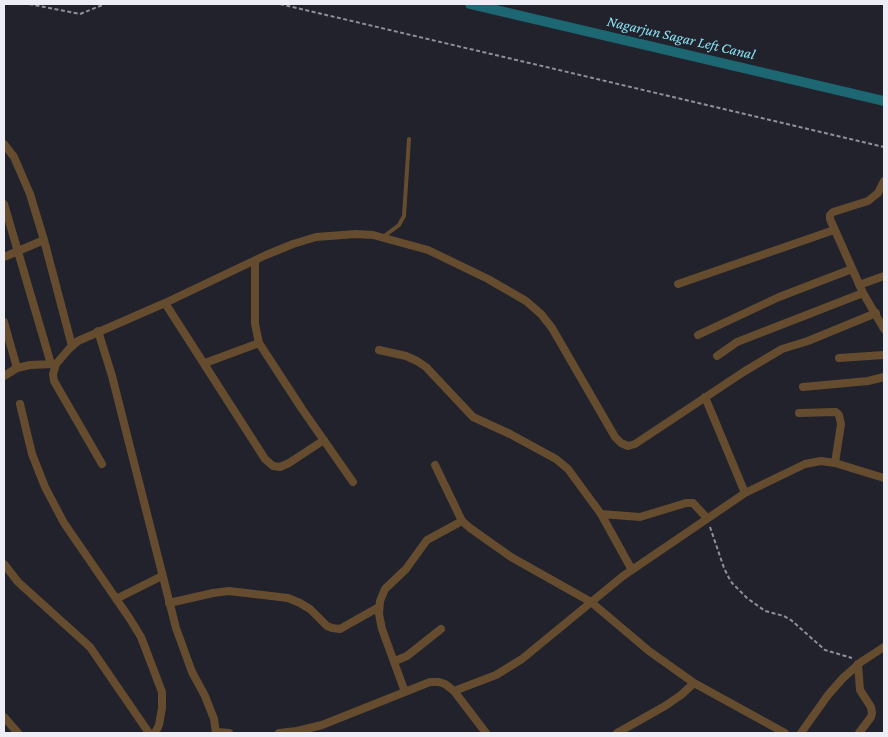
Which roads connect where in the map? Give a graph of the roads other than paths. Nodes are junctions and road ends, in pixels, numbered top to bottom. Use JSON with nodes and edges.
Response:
{"nodes":[{"id":1,"x":409,"y":139,"type":"dead end"},
{"id":2,"x":4,"y":144,"type":"edge"},
{"id":3,"x":884,"y":182,"type":"edge"},
{"id":4,"x":4,"y":204,"type":"edge"},
{"id":5,"x":834,"y":230,"type":"junction"},
{"id":6,"x":382,"y":238,"type":"junction"},
{"id":7,"x":44,"y":240,"type":"junction"},
{"id":8,"x":18,"y":251,"type":"junction"},
{"id":9,"x":4,"y":257,"type":"edge"},
{"id":10,"x":255,"y":260,"type":"junction"},
{"id":11,"x":852,"y":269,"type":"junction"},
{"id":12,"x":884,"y":276,"type":"edge"},
{"id":13,"x":678,"y":284,"type":"dead end"},
{"id":14,"x":859,"y":285,"type":"junction"},
{"id":15,"x":864,"y":293,"type":"junction"},
{"id":16,"x":165,"y":302,"type":"junction"},
{"id":17,"x":876,"y":314,"type":"junction"},
{"id":18,"x":4,"y":322,"type":"edge"},
{"id":19,"x":884,"y":329,"type":"edge"},
{"id":20,"x":98,"y":332,"type":"junction"},
{"id":21,"x":698,"y":335,"type":"dead end"},
{"id":22,"x":259,"y":342,"type":"junction"},
{"id":23,"x":72,"y":346,"type":"junction"},
{"id":24,"x":379,"y":350,"type":"dead end"},
{"id":25,"x":884,"y":355,"type":"edge"},
{"id":26,"x":717,"y":356,"type":"dead end"},
{"id":27,"x":839,"y":358,"type":"dead end"},
{"id":28,"x":205,"y":363,"type":"junction"},
{"id":29,"x":53,"y":364,"type":"junction"},
{"id":30,"x":17,"y":368,"type":"junction"},
{"id":31,"x":4,"y":376,"type":"edge"},
{"id":32,"x":884,"y":377,"type":"edge"},
{"id":33,"x":803,"y":387,"type":"dead end"},
{"id":34,"x":705,"y":397,"type":"junction"},
{"id":35,"x":20,"y":404,"type":"dead end"},
{"id":36,"x":799,"y":413,"type":"dead end"},
{"id":37,"x":324,"y":440,"type":"junction"},
{"id":38,"x":835,"y":462,"type":"junction"},
{"id":39,"x":102,"y":464,"type":"dead end"},
{"id":40,"x":436,"y":465,"type":"dead end"},
{"id":41,"x":884,"y":478,"type":"edge"},
{"id":42,"x":353,"y":482,"type":"dead end"},
{"id":43,"x":745,"y":493,"type":"junction"},
{"id":44,"x":601,"y":514,"type":"junction"},
{"id":45,"x":707,"y":518,"type":"junction"},
{"id":46,"x":462,"y":521,"type":"junction"},
{"id":47,"x":4,"y":564,"type":"edge"},
{"id":48,"x":632,"y":570,"type":"junction"},
{"id":49,"x":162,"y":576,"type":"junction"},
{"id":50,"x":116,"y":599,"type":"junction"},
{"id":51,"x":591,"y":602,"type":"junction"},
{"id":52,"x":169,"y":603,"type":"junction"},
{"id":53,"x":379,"y":607,"type":"junction"},
{"id":54,"x":441,"y":629,"type":"dead end"},
{"id":55,"x":884,"y":647,"type":"edge"},
{"id":56,"x":395,"y":661,"type":"junction"},
{"id":57,"x":860,"y":663,"type":"junction"},
{"id":58,"x":694,"y":683,"type":"junction"},
{"id":59,"x":454,"y":691,"type":"junction"},
{"id":60,"x":405,"y":692,"type":"junction"},
{"id":61,"x":4,"y":717,"type":"edge"},
{"id":62,"x":323,"y":729,"type":"edge"},
{"id":63,"x":18,"y":733,"type":"edge"},
{"id":64,"x":149,"y":733,"type":"edge"},
{"id":65,"x":155,"y":733,"type":"edge"},
{"id":66,"x":216,"y":733,"type":"edge"},
{"id":67,"x":229,"y":733,"type":"edge"},
{"id":68,"x":279,"y":733,"type":"edge"},
{"id":69,"x":486,"y":733,"type":"edge"},
{"id":70,"x":617,"y":733,"type":"edge"},
{"id":71,"x":785,"y":733,"type":"edge"},
{"id":72,"x":801,"y":733,"type":"edge"},
{"id":73,"x":859,"y":733,"type":"edge"}],
"edges":[{"from":1,"to":6,"type":"lane"},
{"from":2,"to":7,"type":"street"},
{"from":3,"to":5,"type":"street"},
{"from":4,"to":8,"type":"street"},
{"from":5,"to":11,"type":"street"},
{"from":5,"to":13,"type":"street"},
{"from":6,"to":10,"type":"street"},
{"from":6,"to":34,"type":"street"},
{"from":7,"to":8,"type":"street"},
{"from":7,"to":23,"type":"street"},
{"from":8,"to":9,"type":"street"},
{"from":8,"to":29,"type":"street"},
{"from":10,"to":16,"type":"street"},
{"from":10,"to":22,"type":"street"},
{"from":11,"to":14,"type":"street"},
{"from":11,"to":21,"type":"street"},
{"from":12,"to":14,"type":"street"},
{"from":14,"to":15,"type":"street"},
{"from":15,"to":17,"type":"street"},
{"from":15,"to":26,"type":"street"},
{"from":16,"to":20,"type":"street"},
{"from":16,"to":28,"type":"street"},
{"from":17,"to":19,"type":"street"},
{"from":17,"to":34,"type":"street"},
{"from":18,"to":30,"type":"street"},
{"from":20,"to":23,"type":"street"},
{"from":20,"to":49,"type":"street"},
{"from":22,"to":28,"type":"street"},
{"from":22,"to":37,"type":"street"},
{"from":23,"to":29,"type":"street"},
{"from":24,"to":44,"type":"street"},
{"from":25,"to":27,"type":"street"},
{"from":28,"to":37,"type":"street"},
{"from":29,"to":30,"type":"street"},
{"from":29,"to":39,"type":"street"},
{"from":30,"to":31,"type":"street"},
{"from":32,"to":33,"type":"street"},
{"from":34,"to":43,"type":"street"},
{"from":35,"to":50,"type":"street"},
{"from":36,"to":38,"type":"street"},
{"from":37,"to":42,"type":"street"},
{"from":38,"to":41,"type":"street"},
{"from":38,"to":43,"type":"street"},
{"from":40,"to":46,"type":"street"},
{"from":43,"to":45,"type":"street"},
{"from":44,"to":45,"type":"street"},
{"from":44,"to":48,"type":"street"},
{"from":45,"to":48,"type":"street"},
{"from":46,"to":51,"type":"street"},
{"from":46,"to":53,"type":"street"},
{"from":47,"to":64,"type":"street"},
{"from":48,"to":51,"type":"street"},
{"from":49,"to":50,"type":"street"},
{"from":49,"to":52,"type":"street"},
{"from":50,"to":65,"type":"street"},
{"from":51,"to":58,"type":"street"},
{"from":51,"to":59,"type":"street"},
{"from":52,"to":53,"type":"street"},
{"from":52,"to":66,"type":"street"},
{"from":53,"to":56,"type":"street"},
{"from":54,"to":56,"type":"street"},
{"from":55,"to":57,"type":"street"},
{"from":56,"to":60,"type":"street"},
{"from":57,"to":72,"type":"street"},
{"from":57,"to":73,"type":"street"},
{"from":58,"to":70,"type":"street"},
{"from":58,"to":71,"type":"street"},
{"from":59,"to":60,"type":"street"},
{"from":59,"to":69,"type":"street"},
{"from":60,"to":62,"type":"street"},
{"from":61,"to":63,"type":"street"},
{"from":62,"to":68,"type":"street"},
{"from":66,"to":67,"type":"street"}]}
